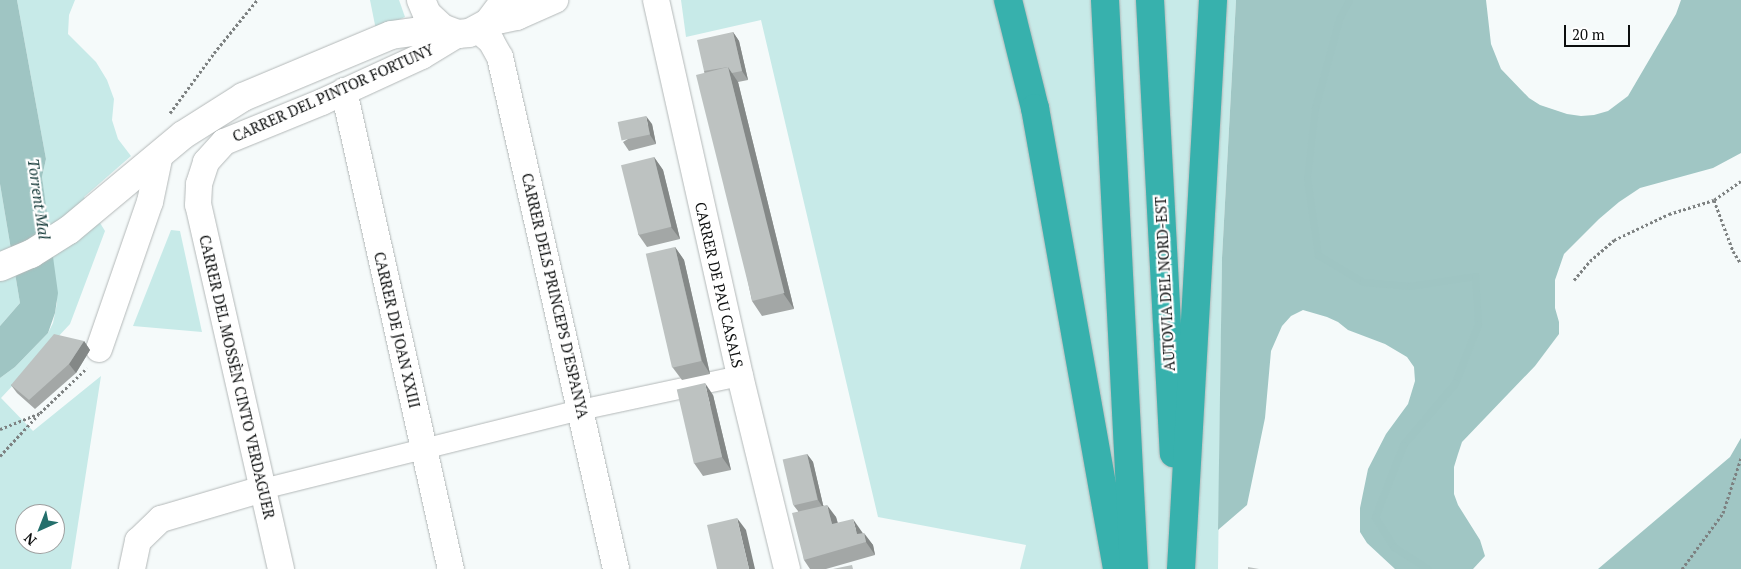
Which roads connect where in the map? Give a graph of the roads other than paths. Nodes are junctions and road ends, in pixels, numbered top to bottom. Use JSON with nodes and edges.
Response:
{"nodes":[{"id":1,"x":421,"y":0,"type":"edge"},
{"id":2,"x":555,"y":0,"type":"edge"},
{"id":3,"x":656,"y":0,"type":"edge"},
{"id":4,"x":1008,"y":0,"type":"edge"},
{"id":5,"x":1105,"y":0,"type":"edge"},
{"id":6,"x":1150,"y":0,"type":"edge"},
{"id":7,"x":1213,"y":0,"type":"edge"},
{"id":8,"x":483,"y":17,"type":"edge"},
{"id":9,"x":391,"y":35,"type":"junction"},
{"id":10,"x":344,"y":91,"type":"junction"},
{"id":11,"x":160,"y":154,"type":"junction"},
{"id":12,"x":199,"y":184,"type":"joint"},
{"id":13,"x":0,"y":267,"type":"edge"},
{"id":14,"x":100,"y":349,"type":"road end"},
{"id":15,"x":740,"y":376,"type":"junction"},
{"id":16,"x":580,"y":410,"type":"junction"},
{"id":17,"x":423,"y":448,"type":"junction"},
{"id":18,"x":263,"y":489,"type":"junction"},
{"id":19,"x":132,"y":569,"type":"edge"},
{"id":20,"x":281,"y":569,"type":"edge"},
{"id":21,"x":451,"y":569,"type":"edge"},
{"id":22,"x":616,"y":569,"type":"edge"},
{"id":23,"x":787,"y":569,"type":"edge"},
{"id":24,"x":1117,"y":569,"type":"edge"},
{"id":25,"x":1134,"y":569,"type":"edge"},
{"id":26,"x":1180,"y":569,"type":"edge"}],
"edges":[{"from":1,"to":8,"type":"main road"},
{"from":1,"to":9,"type":"main road"},
{"from":2,"to":8,"type":"street","name":"CARRER DEL PINTOR FORTUNY"},
{"from":3,"to":15,"type":"street","name":"CARRER DE PAU CASALS"},
{"from":4,"to":24,"type":"highway"},
{"from":5,"to":25,"type":"highway"},
{"from":6,"to":26,"type":"highway","name":"AUTOVIA DEL NORD-EST"},
{"from":7,"to":26,"type":"highway"},
{"from":8,"to":9,"type":"main road"},
{"from":8,"to":10,"type":"street","name":"CARRER DEL PINTOR FORTUNY"},
{"from":8,"to":16,"type":"street","name":"CARRER DELS PRINCEPS D'ESPANYA"},
{"from":9,"to":11,"type":"main road"},
{"from":10,"to":12,"type":"street","name":"CARRER DEL PINTOR FORTUNY"},
{"from":10,"to":17,"type":"street","name":"CARRER DE JOAN XXIII"},
{"from":11,"to":13,"type":"main road"},
{"from":11,"to":14,"type":"street"},
{"from":12,"to":18,"type":"street","name":"CARRER DEL MOSSÈN CINTO VERDAGUER"},
{"from":15,"to":16,"type":"street"},
{"from":15,"to":23,"type":"street","name":"CARRER DE PAU CASALS"},
{"from":16,"to":17,"type":"street"},
{"from":16,"to":22,"type":"street","name":"CARRER DELS PRINCEPS D'ESPANYA"},
{"from":17,"to":18,"type":"street"},
{"from":17,"to":21,"type":"street","name":"CARRER DE JOAN XXIII"},
{"from":18,"to":19,"type":"street"},
{"from":18,"to":20,"type":"street","name":"CARRER DEL MOSSÈN CINTO VERDAGUER"}]}
